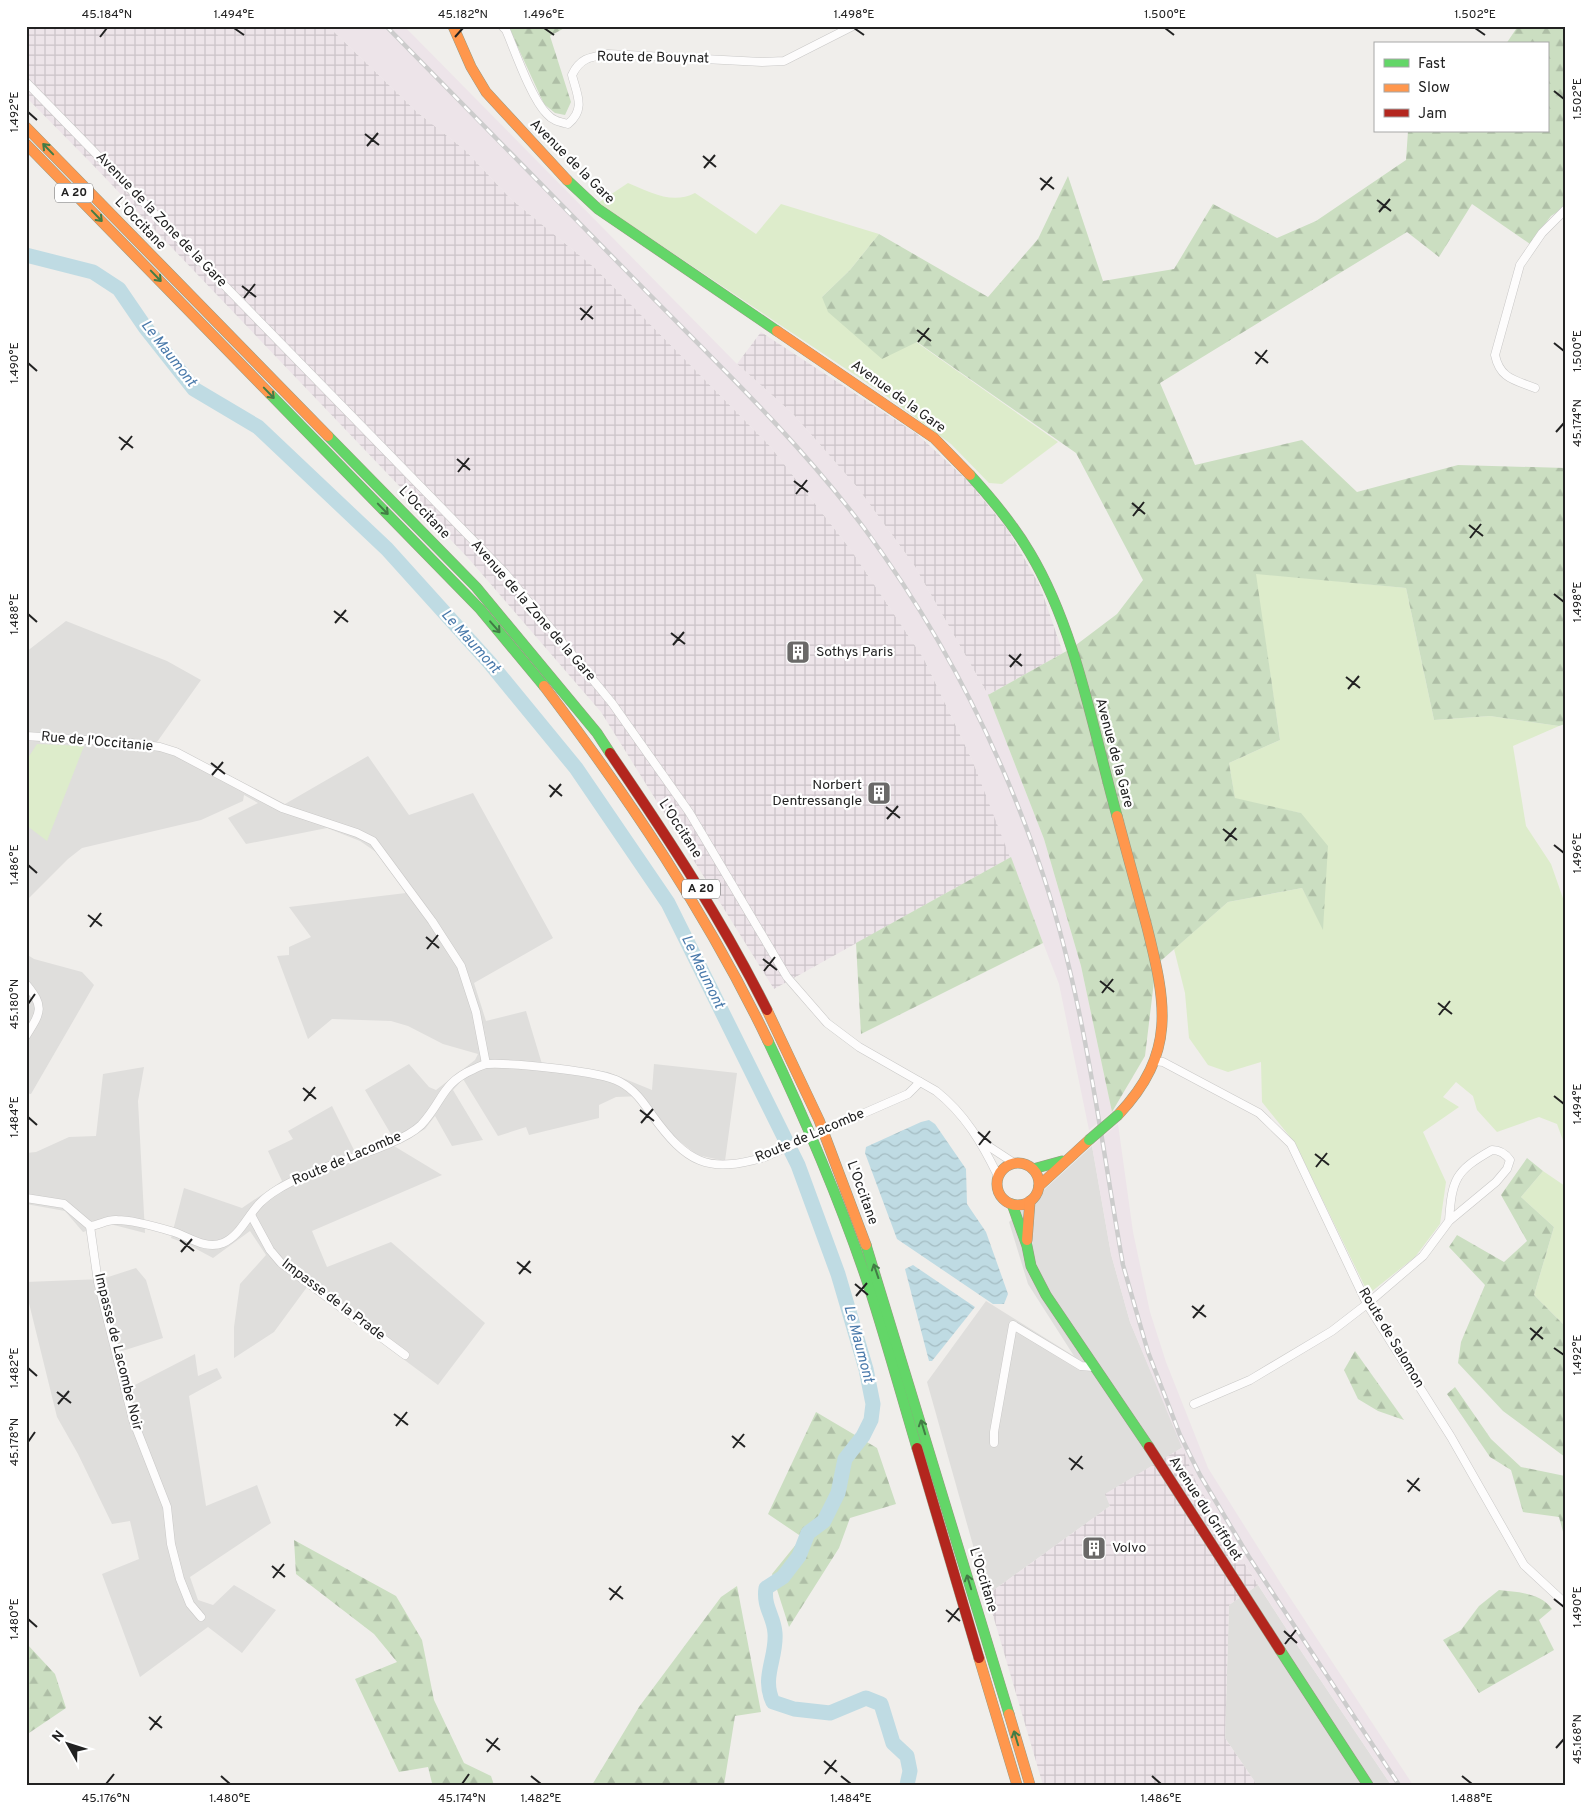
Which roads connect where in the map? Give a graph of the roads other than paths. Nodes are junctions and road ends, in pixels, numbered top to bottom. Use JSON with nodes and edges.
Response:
{"nodes":[{"id":1,"x":453,"y":26,"type":"edge"},
{"id":2,"x":502,"y":26,"type":"edge"},
{"id":3,"x":853,"y":26,"type":"edge"},
{"id":4,"x":26,"y":82,"type":"edge"},
{"id":5,"x":26,"y":127,"type":"edge"},
{"id":6,"x":26,"y":144,"type":"edge"},
{"id":7,"x":1565,"y":210,"type":"edge"},
{"id":8,"x":1535,"y":388,"type":"dead end"},
{"id":9,"x":26,"y":736,"type":"edge"},
{"id":10,"x":26,"y":984,"type":"edge"},
{"id":11,"x":26,"y":1036,"type":"edge"},
{"id":12,"x":1155,"y":1061,"type":"junction"},
{"id":13,"x":486,"y":1064,"type":"junction"},
{"id":14,"x":920,"y":1082,"type":"junction"},
{"id":15,"x":980,"y":1140,"type":"junction"},
{"id":16,"x":1065,"y":1160,"type":"junction"},
{"id":17,"x":1014,"y":1163,"type":"junction"},
{"id":18,"x":1033,"y":1169,"type":"junction"},
{"id":19,"x":998,"y":1176,"type":"junction"},
{"id":20,"x":1038,"y":1186,"type":"junction"},
{"id":21,"x":26,"y":1198,"type":"edge"},
{"id":22,"x":1030,"y":1200,"type":"junction"},
{"id":23,"x":1012,"y":1204,"type":"junction"},
{"id":24,"x":251,"y":1215,"type":"junction"},
{"id":25,"x":1448,"y":1221,"type":"junction"},
{"id":26,"x":90,"y":1226,"type":"junction"},
{"id":27,"x":1027,"y":1246,"type":"junction"},
{"id":28,"x":1368,"y":1304,"type":"junction"},
{"id":29,"x":405,"y":1354,"type":"dead end"},
{"id":30,"x":1093,"y":1367,"type":"junction"},
{"id":31,"x":1194,"y":1404,"type":"dead end"},
{"id":32,"x":994,"y":1443,"type":"dead end"},
{"id":33,"x":1565,"y":1603,"type":"edge"},
{"id":34,"x":201,"y":1617,"type":"dead end"},
{"id":35,"x":1016,"y":1785,"type":"edge"},
{"id":36,"x":1030,"y":1785,"type":"edge"},
{"id":37,"x":1368,"y":1785,"type":"edge"}],
"edges":[{"from":1,"to":12,"type":"main road","name":"Avenue de la Gare"},
{"from":2,"to":3,"type":"street","name":"Route de Bouynat"},
{"from":4,"to":14,"type":"street","name":"Avenue de la Zone de la Gare"},
{"from":36,"to":5,"type":"main road","name":"L'Occitane","number":"A 20","one_way":true},
{"from":6,"to":35,"type":"main road","name":"L'Occitane","number":"A 20","one_way":true},
{"from":7,"to":8,"type":"street"},
{"from":9,"to":13,"type":"street","name":"Rue de l'Occitanie"},
{"from":10,"to":11,"type":"street"},
{"from":12,"to":16,"type":"main road","name":"Avenue de la Gare","bridge":true},
{"from":12,"to":28,"type":"street","name":"Route de Salomon"},
{"from":13,"to":14,"type":"street","name":"Route de Lacombe","bridge":true},
{"from":13,"to":24,"type":"street","name":"Route de Lacombe"},
{"from":14,"to":15,"type":"street","name":"Avenue de la Zone de la Gare"},
{"from":15,"to":17,"type":"street","name":"Avenue de la Zone de la Gare"},
{"from":15,"to":19,"type":"street","name":"Avenue de la Zone de la Gare"},
{"from":16,"to":18,"type":"main road"},
{"from":16,"to":20,"type":"main road","name":"Avenue de la Gare"},
{"from":17,"to":18,"type":"main road"},
{"from":17,"to":19,"type":"main road"},
{"from":18,"to":20,"type":"main road"},
{"from":19,"to":23,"type":"main road"},
{"from":20,"to":22,"type":"main road"},
{"from":21,"to":26,"type":"street"},
{"from":22,"to":23,"type":"main road"},
{"from":22,"to":27,"type":"main road"},
{"from":23,"to":27,"type":"main road"},
{"from":24,"to":26,"type":"street","name":"Route de Lacombe"},
{"from":24,"to":29,"type":"street","name":"Impasse de la Prade"},
{"from":25,"to":25,"type":"street"},
{"from":25,"to":28,"type":"street"},
{"from":26,"to":34,"type":"street","name":"Impasse de Lacombe Noir"},
{"from":27,"to":30,"type":"main road","name":"Avenue du Griffolet"},
{"from":28,"to":31,"type":"street"},
{"from":28,"to":33,"type":"street","name":"Route de Salomon"},
{"from":30,"to":32,"type":"street"},
{"from":30,"to":37,"type":"main road","name":"Avenue du Griffolet"}]}
